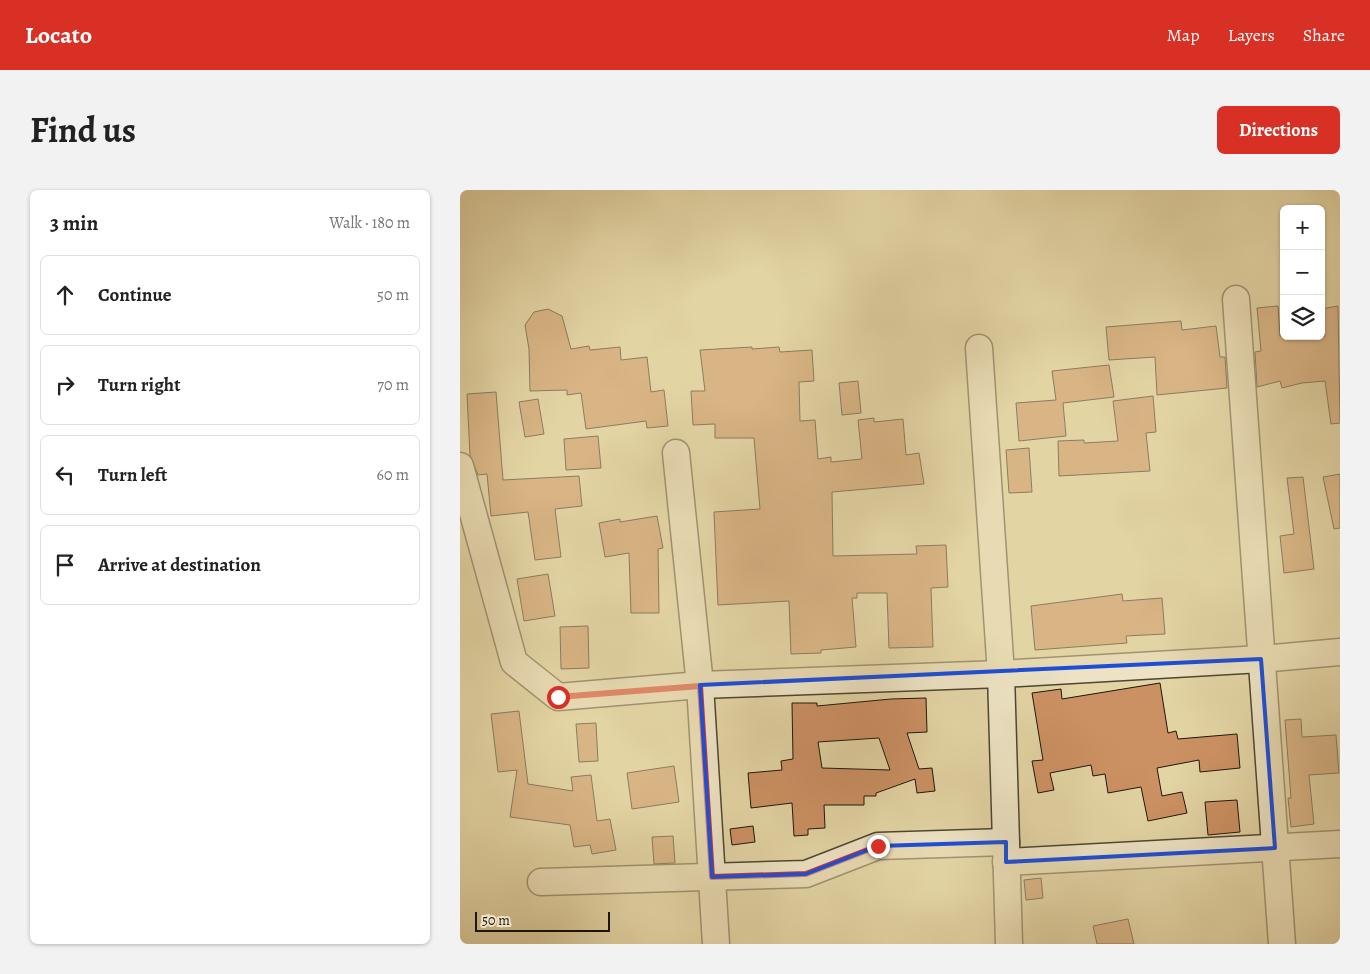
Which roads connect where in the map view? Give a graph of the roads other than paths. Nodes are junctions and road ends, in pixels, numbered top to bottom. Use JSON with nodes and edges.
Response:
{"nodes":[{"id":1,"x":1236,"y":299,"type":"dead end"},
{"id":2,"x":979,"y":348,"type":"dead end"},
{"id":3,"x":676,"y":453,"type":"dead end"},
{"id":4,"x":460,"y":466,"type":"edge"},
{"id":5,"x":1340,"y":652,"type":"edge"},
{"id":6,"x":1262,"y":659,"type":"junction"},
{"id":7,"x":1001,"y":674,"type":"junction"},
{"id":8,"x":700,"y":686,"type":"junction"},
{"id":9,"x":1340,"y":844,"type":"edge"},
{"id":10,"x":1275,"y":848,"type":"junction"},
{"id":11,"x":1006,"y":852,"type":"junction"},
{"id":12,"x":712,"y":877,"type":"junction"},
{"id":13,"x":541,"y":882,"type":"dead end"},
{"id":14,"x":716,"y":944,"type":"edge"},
{"id":15,"x":1009,"y":944,"type":"edge"},
{"id":16,"x":1282,"y":944,"type":"edge"}],
"edges":[{"from":1,"to":6,"type":"street"},
{"from":2,"to":7,"type":"street"},
{"from":3,"to":8,"type":"street"},
{"from":4,"to":8,"type":"street"},
{"from":5,"to":6,"type":"street"},
{"from":6,"to":7,"type":"street"},
{"from":6,"to":10,"type":"street"},
{"from":7,"to":8,"type":"street"},
{"from":7,"to":11,"type":"street"},
{"from":8,"to":12,"type":"street"},
{"from":9,"to":10,"type":"street"},
{"from":10,"to":11,"type":"street"},
{"from":10,"to":16,"type":"street"},
{"from":11,"to":12,"type":"street"},
{"from":11,"to":15,"type":"street"},
{"from":12,"to":13,"type":"street"},
{"from":12,"to":14,"type":"street"}]}
